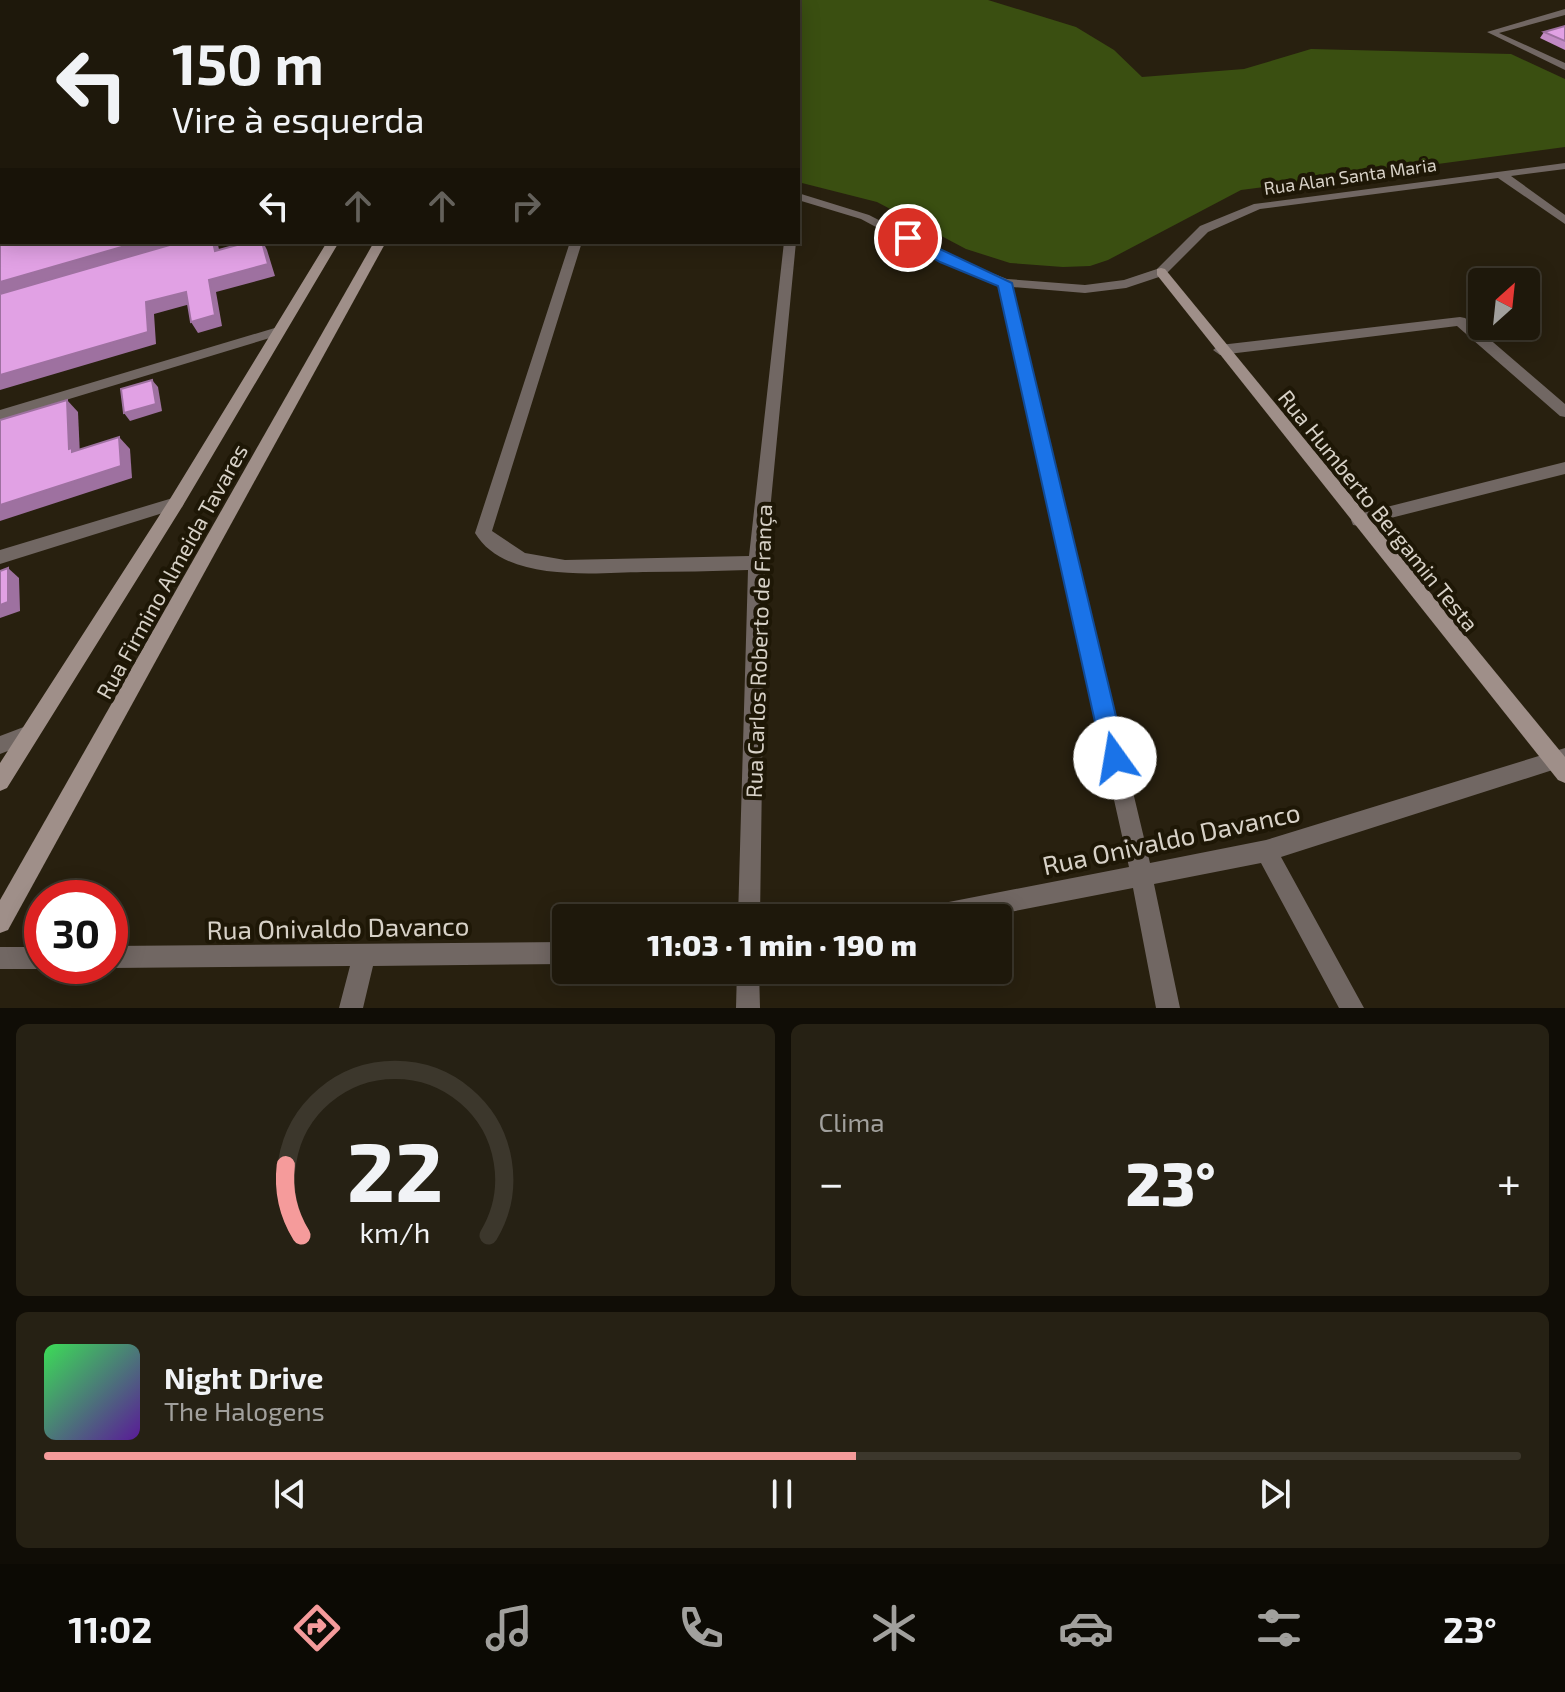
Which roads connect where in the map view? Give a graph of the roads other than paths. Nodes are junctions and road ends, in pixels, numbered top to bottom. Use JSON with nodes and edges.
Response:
{"nodes":[{"id":1,"x":1565,"y":12,"type":"edge"},
{"id":2,"x":1565,"y":67,"type":"edge"},
{"id":3,"x":1565,"y":166,"type":"edge"},
{"id":4,"x":1500,"y":174,"type":"junction"},
{"id":5,"x":800,"y":197,"type":"edge"},
{"id":6,"x":1565,"y":220,"type":"edge"},
{"id":7,"x":332,"y":244,"type":"edge"},
{"id":8,"x":379,"y":244,"type":"edge"},
{"id":9,"x":575,"y":244,"type":"edge"},
{"id":10,"x":790,"y":244,"type":"edge"},
{"id":11,"x":1161,"y":272,"type":"junction"},
{"id":12,"x":1005,"y":283,"type":"junction"},
{"id":13,"x":278,"y":331,"type":"junction"},
{"id":14,"x":1220,"y":350,"type":"junction"},
{"id":15,"x":1565,"y":412,"type":"edge"},
{"id":16,"x":0,"y":415,"type":"edge"},
{"id":17,"x":1565,"y":468,"type":"edge"},
{"id":18,"x":176,"y":503,"type":"junction"},
{"id":19,"x":1359,"y":520,"type":"junction"},
{"id":20,"x":0,"y":557,"type":"edge"},
{"id":21,"x":757,"y":563,"type":"junction"},
{"id":22,"x":29,"y":734,"type":"junction"},
{"id":23,"x":0,"y":745,"type":"edge"},
{"id":24,"x":1561,"y":764,"type":"edge"},
{"id":25,"x":0,"y":781,"type":"edge"},
{"id":26,"x":1266,"y":851,"type":"junction"},
{"id":27,"x":1142,"y":876,"type":"junction"},
{"id":28,"x":749,"y":904,"type":"edge"},
{"id":29,"x":996,"y":904,"type":"edge"},
{"id":30,"x":0,"y":922,"type":"edge"},
{"id":31,"x":552,"y":953,"type":"edge"},
{"id":32,"x":365,"y":954,"type":"junction"},
{"id":33,"x":128,"y":957,"type":"edge"},
{"id":34,"x":0,"y":958,"type":"edge"},
{"id":35,"x":24,"y":958,"type":"edge"},
{"id":36,"x":748,"y":984,"type":"edge"},
{"id":37,"x":351,"y":1008,"type":"edge"},
{"id":38,"x":748,"y":1008,"type":"edge"},
{"id":39,"x":1168,"y":1008,"type":"edge"},
{"id":40,"x":1352,"y":1008,"type":"edge"}],
"edges":[{"from":1,"to":2,"type":"street"},
{"from":3,"to":4,"type":"street","name":"Rua Alan Santa Maria"},
{"from":4,"to":6,"type":"street"},
{"from":4,"to":11,"type":"street","name":"Rua Alan Santa Maria"},
{"from":5,"to":12,"type":"street"},
{"from":7,"to":13,"type":"street","name":"Rua Firmino Almeida Tavares"},
{"from":8,"to":30,"type":"street","name":"Rua Firmino Almeida Tavares"},
{"from":9,"to":21,"type":"street"},
{"from":10,"to":21,"type":"street","name":"Rua Carlos Roberto de França"},
{"from":11,"to":12,"type":"street"},
{"from":11,"to":14,"type":"street","name":"Rua Humberto Bergamin Testa"},
{"from":12,"to":27,"type":"street"},
{"from":13,"to":16,"type":"street"},
{"from":13,"to":18,"type":"street","name":"Rua Firmino Almeida Tavares"},
{"from":14,"to":15,"type":"street"},
{"from":14,"to":19,"type":"street","name":"Rua Humberto Bergamin Testa"},
{"from":17,"to":19,"type":"street"},
{"from":18,"to":20,"type":"street"},
{"from":18,"to":22,"type":"street","name":"Rua Firmino Almeida Tavares"},
{"from":19,"to":24,"type":"street","name":"Rua Humberto Bergamin Testa"},
{"from":21,"to":28,"type":"street","name":"Rua Carlos Roberto de França"},
{"from":22,"to":23,"type":"street"},
{"from":22,"to":25,"type":"street","name":"Rua Firmino Almeida Tavares"},
{"from":24,"to":26,"type":"street","name":"Rua Onivaldo Davanco"},
{"from":26,"to":27,"type":"street","name":"Rua Onivaldo Davanco"},
{"from":26,"to":40,"type":"street"},
{"from":27,"to":29,"type":"street","name":"Rua Onivaldo Davanco"},
{"from":27,"to":39,"type":"street"},
{"from":31,"to":32,"type":"street","name":"Rua Onivaldo Davanco"},
{"from":32,"to":33,"type":"street","name":"Rua Onivaldo Davanco"},
{"from":32,"to":37,"type":"street"},
{"from":34,"to":35,"type":"street"},
{"from":36,"to":38,"type":"street"}]}
